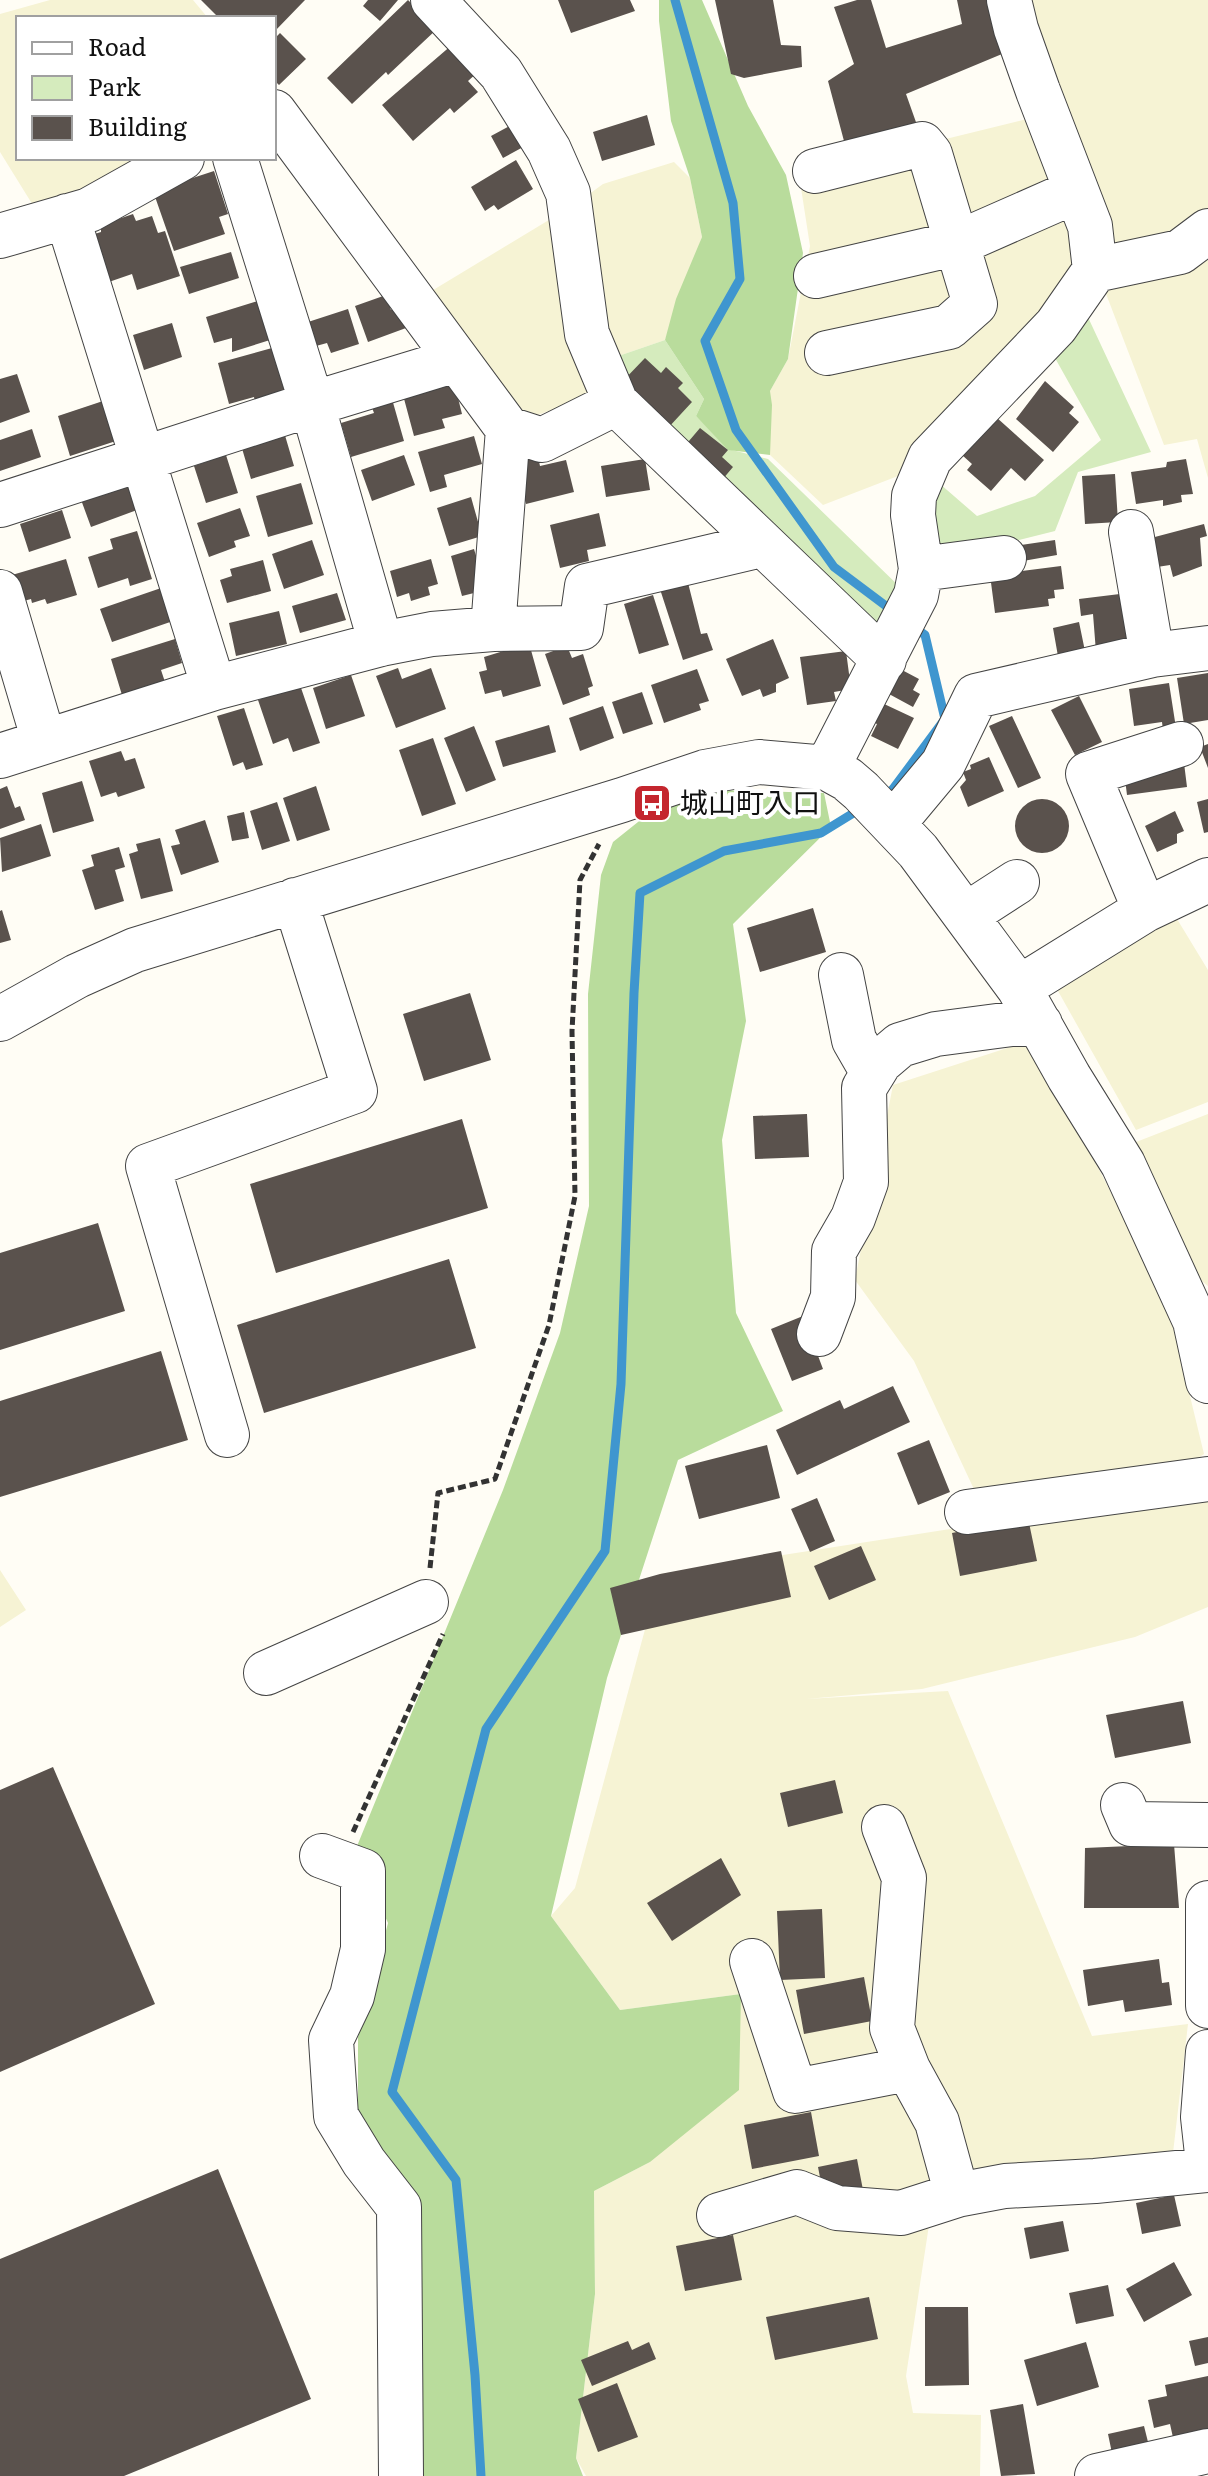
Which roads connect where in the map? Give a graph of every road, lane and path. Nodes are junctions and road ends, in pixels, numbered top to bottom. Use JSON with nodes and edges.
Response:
{"nodes":[{"id":1,"x":433,"y":0,"type":"edge"},
{"id":2,"x":1009,"y":0,"type":"edge"},
{"id":3,"x":276,"y":115,"type":"edge"},
{"id":4,"x":178,"y":160,"type":"edge"},
{"id":5,"x":236,"y":160,"type":"edge"},
{"id":6,"x":815,"y":171,"type":"dead end"},
{"id":7,"x":1076,"y":191,"type":"junction"},
{"id":8,"x":67,"y":216,"type":"junction"},
{"id":9,"x":1208,"y":231,"type":"edge"},
{"id":10,"x":0,"y":236,"type":"edge"},
{"id":11,"x":958,"y":243,"type":"junction"},
{"id":12,"x":1095,"y":270,"type":"junction"},
{"id":13,"x":816,"y":276,"type":"dead end"},
{"id":14,"x":827,"y":353,"type":"dead end"},
{"id":15,"x":456,"y":360,"type":"junction"},
{"id":16,"x":616,"y":403,"type":"junction"},
{"id":17,"x":312,"y":404,"type":"junction"},
{"id":18,"x":508,"y":429,"type":"junction"},
{"id":19,"x":145,"y":460,"type":"junction"},
{"id":20,"x":0,"y":505,"type":"edge"},
{"id":21,"x":1131,"y":532,"type":"dead end"},
{"id":22,"x":761,"y":545,"type":"junction"},
{"id":23,"x":1004,"y":558,"type":"dead end"},
{"id":24,"x":919,"y":582,"type":"junction"},
{"id":25,"x":0,"y":592,"type":"edge"},
{"id":26,"x":493,"y":629,"type":"junction"},
{"id":27,"x":381,"y":644,"type":"junction"},
{"id":28,"x":1208,"y":648,"type":"edge"},
{"id":29,"x":890,"y":649,"type":"junction"},
{"id":30,"x":1152,"y":655,"type":"junction"},
{"id":31,"x":214,"y":688,"type":"junction"},
{"id":32,"x":44,"y":741,"type":"junction"},
{"id":33,"x":1181,"y":744,"type":"dead end"},
{"id":34,"x":0,"y":756,"type":"edge"},
{"id":35,"x":827,"y":768,"type":"junction"},
{"id":36,"x":622,"y":800,"type":"junction"},
{"id":37,"x":893,"y":824,"type":"junction"},
{"id":38,"x":1208,"y":880,"type":"edge"},
{"id":39,"x":1017,"y":882,"type":"dead end"},
{"id":40,"x":295,"y":900,"type":"junction"},
{"id":41,"x":1145,"y":910,"type":"junction"},
{"id":42,"x":966,"y":915,"type":"junction"},
{"id":43,"x":841,"y":975,"type":"dead end"},
{"id":44,"x":1029,"y":1006,"type":"junction"},
{"id":45,"x":0,"y":1019,"type":"edge"},
{"id":46,"x":873,"y":1073,"type":"junction"},
{"id":47,"x":1202,"y":1322,"type":"edge"},
{"id":48,"x":819,"y":1334,"type":"dead end"},
{"id":49,"x":1208,"y":1381,"type":"edge"},
{"id":50,"x":227,"y":1435,"type":"dead end"},
{"id":51,"x":1208,"y":1479,"type":"edge"},
{"id":52,"x":967,"y":1512,"type":"dead end"},
{"id":53,"x":426,"y":1602,"type":"junction"},
{"id":54,"x":266,"y":1673,"type":"dead end"},
{"id":55,"x":1123,"y":1805,"type":"dead end"},
{"id":56,"x":1208,"y":1825,"type":"edge"},
{"id":57,"x":884,"y":1827,"type":"dead end"},
{"id":58,"x":331,"y":1859,"type":"joint"},
{"id":59,"x":1208,"y":1903,"type":"edge"},
{"id":60,"x":752,"y":1961,"type":"dead end"},
{"id":61,"x":1208,"y":2006,"type":"edge"},
{"id":62,"x":1208,"y":2052,"type":"edge"},
{"id":63,"x":908,"y":2069,"type":"junction"},
{"id":64,"x":1208,"y":2163,"type":"edge"},
{"id":65,"x":1208,"y":2170,"type":"edge"},
{"id":66,"x":957,"y":2195,"type":"junction"},
{"id":67,"x":719,"y":2215,"type":"dead end"},
{"id":68,"x":1208,"y":2451,"type":"edge"},
{"id":69,"x":401,"y":2476,"type":"edge"},
{"id":70,"x":1097,"y":2476,"type":"edge"}],
"edges":[{"from":1,"to":16,"type":"street"},
{"from":2,"to":7,"type":"street"},
{"from":3,"to":15,"type":"street"},
{"from":4,"to":8,"type":"street"},
{"from":5,"to":17,"type":"street"},
{"from":6,"to":11,"type":"street"},
{"from":7,"to":11,"type":"street"},
{"from":7,"to":12,"type":"street"},
{"from":8,"to":10,"type":"street"},
{"from":8,"to":19,"type":"street"},
{"from":9,"to":12,"type":"street"},
{"from":11,"to":13,"type":"street"},
{"from":11,"to":14,"type":"street"},
{"from":12,"to":24,"type":"street"},
{"from":15,"to":17,"type":"street"},
{"from":15,"to":18,"type":"street"},
{"from":16,"to":18,"type":"street"},
{"from":16,"to":22,"type":"street"},
{"from":17,"to":19,"type":"street"},
{"from":17,"to":27,"type":"street"},
{"from":18,"to":26,"type":"street"},
{"from":19,"to":20,"type":"street"},
{"from":19,"to":31,"type":"street"},
{"from":21,"to":30,"type":"street"},
{"from":22,"to":26,"type":"street"},
{"from":22,"to":29,"type":"street"},
{"from":23,"to":24,"type":"street"},
{"from":24,"to":29,"type":"street"},
{"from":25,"to":32,"type":"street"},
{"from":26,"to":27,"type":"street"},
{"from":27,"to":31,"type":"street"},
{"from":28,"to":30,"type":"street"},
{"from":29,"to":35,"type":"street"},
{"from":30,"to":37,"type":"street"},
{"from":31,"to":32,"type":"street"},
{"from":32,"to":34,"type":"street"},
{"from":33,"to":41,"type":"street"},
{"from":35,"to":36,"type":"street"},
{"from":35,"to":37,"type":"street"},
{"from":36,"to":40,"type":"street"},
{"from":36,"to":53,"type":"path"},
{"from":37,"to":42,"type":"street"},
{"from":38,"to":41,"type":"street"},
{"from":39,"to":42,"type":"street"},
{"from":40,"to":45,"type":"street"},
{"from":40,"to":50,"type":"street"},
{"from":41,"to":44,"type":"street"},
{"from":42,"to":44,"type":"street"},
{"from":43,"to":46,"type":"street"},
{"from":44,"to":46,"type":"street"},
{"from":44,"to":47,"type":"street"},
{"from":46,"to":48,"type":"street"},
{"from":47,"to":49,"type":"street"},
{"from":51,"to":52,"type":"street"},
{"from":53,"to":54,"type":"street"},
{"from":53,"to":58,"type":"path"},
{"from":55,"to":56,"type":"street"},
{"from":57,"to":63,"type":"street"},
{"from":58,"to":69,"type":"street"},
{"from":59,"to":61,"type":"street"},
{"from":60,"to":63,"type":"street"},
{"from":62,"to":64,"type":"street"},
{"from":63,"to":66,"type":"street"},
{"from":65,"to":66,"type":"street"},
{"from":66,"to":67,"type":"street"},
{"from":68,"to":70,"type":"street"}]}
